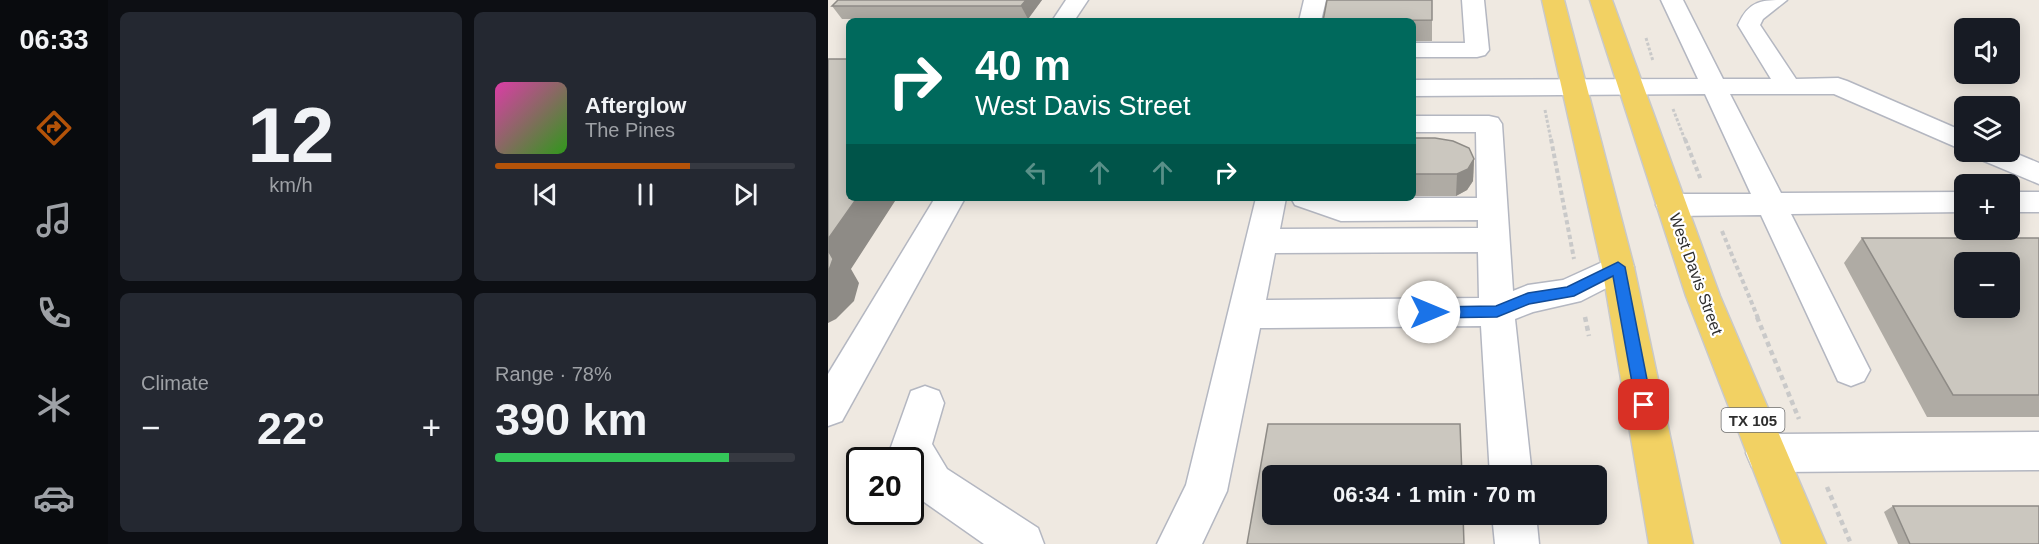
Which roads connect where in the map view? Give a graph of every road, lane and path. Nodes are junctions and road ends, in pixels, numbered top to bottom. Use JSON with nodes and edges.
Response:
{"nodes":[{"id":1,"x":1077,"y":0,"type":"edge"},
{"id":2,"x":1315,"y":0,"type":"edge"},
{"id":3,"x":1473,"y":0,"type":"edge"},
{"id":4,"x":1553,"y":0,"type":"edge"},
{"id":5,"x":1601,"y":0,"type":"edge"},
{"id":6,"x":1672,"y":0,"type":"edge"},
{"id":7,"x":1776,"y":0,"type":"edge"},
{"id":8,"x":1065,"y":18,"type":"edge"},
{"id":9,"x":1312,"y":18,"type":"edge"},
{"id":10,"x":1642,"y":28,"type":"dead end"},
{"id":11,"x":1416,"y":50,"type":"edge"},
{"id":12,"x":1769,"y":56,"type":"junction"},
{"id":13,"x":1788,"y":86,"type":"junction"},
{"id":14,"x":1838,"y":86,"type":"junction"},
{"id":15,"x":1630,"y":87,"type":"junction"},
{"id":16,"x":1665,"y":87,"type":"junction"},
{"id":17,"x":1714,"y":87,"type":"junction"},
{"id":18,"x":1416,"y":88,"type":"edge"},
{"id":19,"x":1558,"y":88,"type":"junction"},
{"id":20,"x":1416,"y":124,"type":"edge"},
{"id":21,"x":1490,"y":135,"type":"junction"},
{"id":22,"x":1954,"y":137,"type":"edge"},
{"id":23,"x":1416,"y":145,"type":"edge"},
{"id":24,"x":2011,"y":162,"type":"edge"},
{"id":25,"x":2039,"y":174,"type":"edge"},
{"id":26,"x":948,"y":201,"type":"edge"},
{"id":27,"x":1270,"y":201,"type":"edge"},
{"id":28,"x":1315,"y":201,"type":"edge"},
{"id":29,"x":1954,"y":202,"type":"edge"},
{"id":30,"x":2020,"y":202,"type":"edge"},
{"id":31,"x":2039,"y":202,"type":"edge"},
{"id":32,"x":1711,"y":204,"type":"junction"},
{"id":33,"x":1770,"y":204,"type":"junction"},
{"id":34,"x":1671,"y":205,"type":"junction"},
{"id":35,"x":1493,"y":209,"type":"junction"},
{"id":36,"x":1494,"y":240,"type":"junction"},
{"id":37,"x":1262,"y":241,"type":"junction"},
{"id":38,"x":1618,"y":267,"type":"junction"},
{"id":39,"x":1580,"y":288,"type":"junction"},
{"id":40,"x":1497,"y":312,"type":"junction"},
{"id":41,"x":1245,"y":314,"type":"junction"},
{"id":42,"x":1589,"y":336,"type":"dead end"},
{"id":43,"x":1851,"y":370,"type":"dead end"},
{"id":44,"x":925,"y":403,"type":"dead end"},
{"id":45,"x":828,"y":409,"type":"edge"},
{"id":46,"x":2039,"y":451,"type":"edge"},
{"id":47,"x":1812,"y":452,"type":"junction"},
{"id":48,"x":1766,"y":453,"type":"junction"},
{"id":49,"x":1510,"y":465,"type":"edge"},
{"id":50,"x":1516,"y":525,"type":"edge"},
{"id":51,"x":1022,"y":544,"type":"edge"},
{"id":52,"x":1179,"y":544,"type":"edge"},
{"id":53,"x":1517,"y":544,"type":"edge"},
{"id":54,"x":1671,"y":544,"type":"edge"},
{"id":55,"x":1803,"y":544,"type":"edge"},
{"id":56,"x":1851,"y":544,"type":"edge"}],
"edges":[{"from":1,"to":8,"type":"lane"},
{"from":2,"to":9,"type":"lane"},
{"from":3,"to":11,"type":"lane"},
{"from":4,"to":19,"type":"main road"},
{"from":5,"to":15,"type":"main road","name":"West Davis Street","number":"TX 105"},
{"from":6,"to":17,"type":"lane"},
{"from":7,"to":12,"type":"lane"},
{"from":10,"to":16,"type":"path"},
{"from":12,"to":13,"type":"lane"},
{"from":12,"to":14,"type":"lane"},
{"from":13,"to":14,"type":"lane"},
{"from":13,"to":17,"type":"lane"},
{"from":14,"to":22,"type":"lane"},
{"from":15,"to":16,"type":"lane"},
{"from":15,"to":19,"type":"lane"},
{"from":15,"to":34,"type":"main road","name":"West Davis Street","number":"TX 105"},
{"from":16,"to":17,"type":"lane"},
{"from":16,"to":32,"type":"path"},
{"from":17,"to":33,"type":"lane"},
{"from":18,"to":19,"type":"lane"},
{"from":19,"to":38,"type":"main road"},
{"from":19,"to":39,"type":"path"},
{"from":20,"to":21,"type":"lane"},
{"from":21,"to":23,"type":"lane"},
{"from":21,"to":35,"type":"lane"},
{"from":24,"to":25,"type":"lane"},
{"from":26,"to":45,"type":"lane"},
{"from":27,"to":37,"type":"lane"},
{"from":28,"to":35,"type":"lane"},
{"from":29,"to":33,"type":"lane"},
{"from":30,"to":31,"type":"lane"},
{"from":32,"to":33,"type":"lane"},
{"from":32,"to":34,"type":"lane"},
{"from":32,"to":47,"type":"path"},
{"from":33,"to":43,"type":"lane"},
{"from":34,"to":48,"type":"main road","name":"West Davis Street","number":"TX 105"},
{"from":35,"to":36,"type":"lane"},
{"from":36,"to":37,"type":"lane"},
{"from":36,"to":40,"type":"lane"},
{"from":37,"to":41,"type":"lane"},
{"from":38,"to":39,"type":"lane"},
{"from":38,"to":54,"type":"main road"},
{"from":39,"to":40,"type":"lane"},
{"from":39,"to":42,"type":"path"},
{"from":40,"to":41,"type":"lane"},
{"from":40,"to":49,"type":"lane"},
{"from":41,"to":52,"type":"lane"},
{"from":44,"to":51,"type":"lane"},
{"from":46,"to":47,"type":"lane"},
{"from":47,"to":48,"type":"lane"},
{"from":47,"to":56,"type":"path"},
{"from":48,"to":55,"type":"main road","name":"West Davis Street","number":"TX 105"},
{"from":50,"to":53,"type":"lane"}]}
